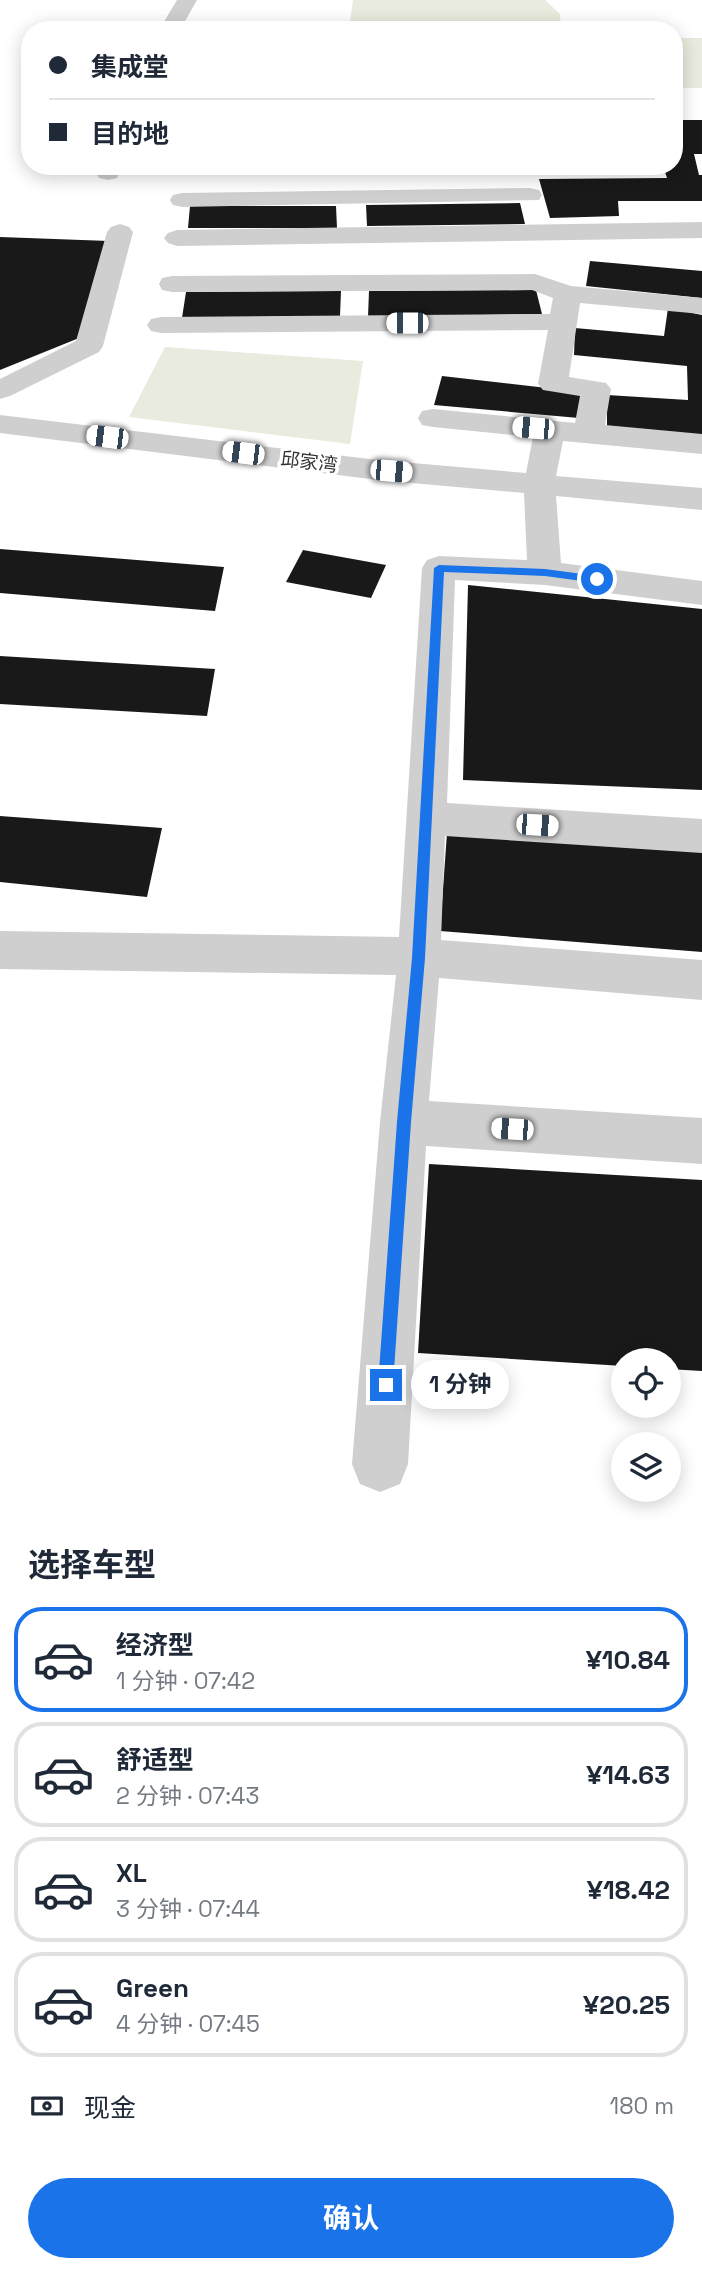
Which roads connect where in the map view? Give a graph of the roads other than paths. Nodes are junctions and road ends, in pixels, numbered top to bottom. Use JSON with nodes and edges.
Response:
{"nodes":[{"id":1,"x":187,"y":0,"type":"edge"},
{"id":2,"x":174,"y":21,"type":"edge"},
{"id":3,"x":525,"y":175,"type":"edge"},
{"id":4,"x":530,"y":195,"type":"junction"},
{"id":5,"x":351,"y":198,"type":"junction"},
{"id":6,"x":182,"y":200,"type":"dead end"},
{"id":7,"x":702,"y":230,"type":"edge"},
{"id":8,"x":120,"y":232,"type":"dead end"},
{"id":9,"x":538,"y":233,"type":"junction"},
{"id":10,"x":353,"y":236,"type":"junction"},
{"id":11,"x":177,"y":239,"type":"dead end"},
{"id":12,"x":172,"y":284,"type":"dead end"},
{"id":13,"x":354,"y":284,"type":"junction"},
{"id":14,"x":702,"y":306,"type":"edge"},
{"id":15,"x":565,"y":308,"type":"junction"},
{"id":16,"x":355,"y":324,"type":"junction"},
{"id":17,"x":161,"y":325,"type":"dead end"},
{"id":18,"x":0,"y":390,"type":"edge"},
{"id":19,"x":433,"y":418,"type":"dead end"},
{"id":20,"x":0,"y":424,"type":"edge"},
{"id":21,"x":558,"y":430,"type":"junction"},
{"id":22,"x":588,"y":433,"type":"junction"},
{"id":23,"x":702,"y":444,"type":"edge"},
{"id":24,"x":539,"y":484,"type":"junction"},
{"id":25,"x":702,"y":499,"type":"edge"},
{"id":26,"x":545,"y":573,"type":"junction"},
{"id":27,"x":702,"y":593,"type":"edge"},
{"id":28,"x":426,"y":818,"type":"junction"},
{"id":29,"x":702,"y":835,"type":"edge"},
{"id":30,"x":0,"y":950,"type":"edge"},
{"id":31,"x":419,"y":958,"type":"junction"},
{"id":32,"x":702,"y":980,"type":"edge"},
{"id":33,"x":404,"y":1122,"type":"junction"},
{"id":34,"x":702,"y":1141,"type":"edge"},
{"id":35,"x":380,"y":1464,"type":"dead end"}],
"edges":[{"from":1,"to":2,"type":"street"},
{"from":3,"to":4,"type":"street"},
{"from":4,"to":5,"type":"street"},
{"from":4,"to":9,"type":"street"},
{"from":5,"to":6,"type":"street"},
{"from":5,"to":10,"type":"street"},
{"from":7,"to":9,"type":"street"},
{"from":8,"to":18,"type":"street"},
{"from":9,"to":10,"type":"street"},
{"from":9,"to":15,"type":"street"},
{"from":10,"to":11,"type":"street"},
{"from":10,"to":13,"type":"street"},
{"from":12,"to":13,"type":"street"},
{"from":13,"to":15,"type":"street"},
{"from":13,"to":16,"type":"street"},
{"from":14,"to":15,"type":"street"},
{"from":15,"to":16,"type":"street"},
{"from":15,"to":22,"type":"street"},
{"from":16,"to":17,"type":"street"},
{"from":19,"to":21,"type":"street"},
{"from":20,"to":24,"type":"street","name":"邱家湾"},
{"from":21,"to":22,"type":"street"},
{"from":21,"to":24,"type":"street"},
{"from":22,"to":23,"type":"street"},
{"from":24,"to":25,"type":"street","name":"邱家湾"},
{"from":24,"to":26,"type":"street"},
{"from":26,"to":27,"type":"street"},
{"from":26,"to":28,"type":"street"},
{"from":28,"to":29,"type":"street"},
{"from":28,"to":31,"type":"street"},
{"from":30,"to":31,"type":"street"},
{"from":31,"to":32,"type":"street"},
{"from":31,"to":33,"type":"street"},
{"from":33,"to":34,"type":"street"},
{"from":33,"to":35,"type":"street"}]}
